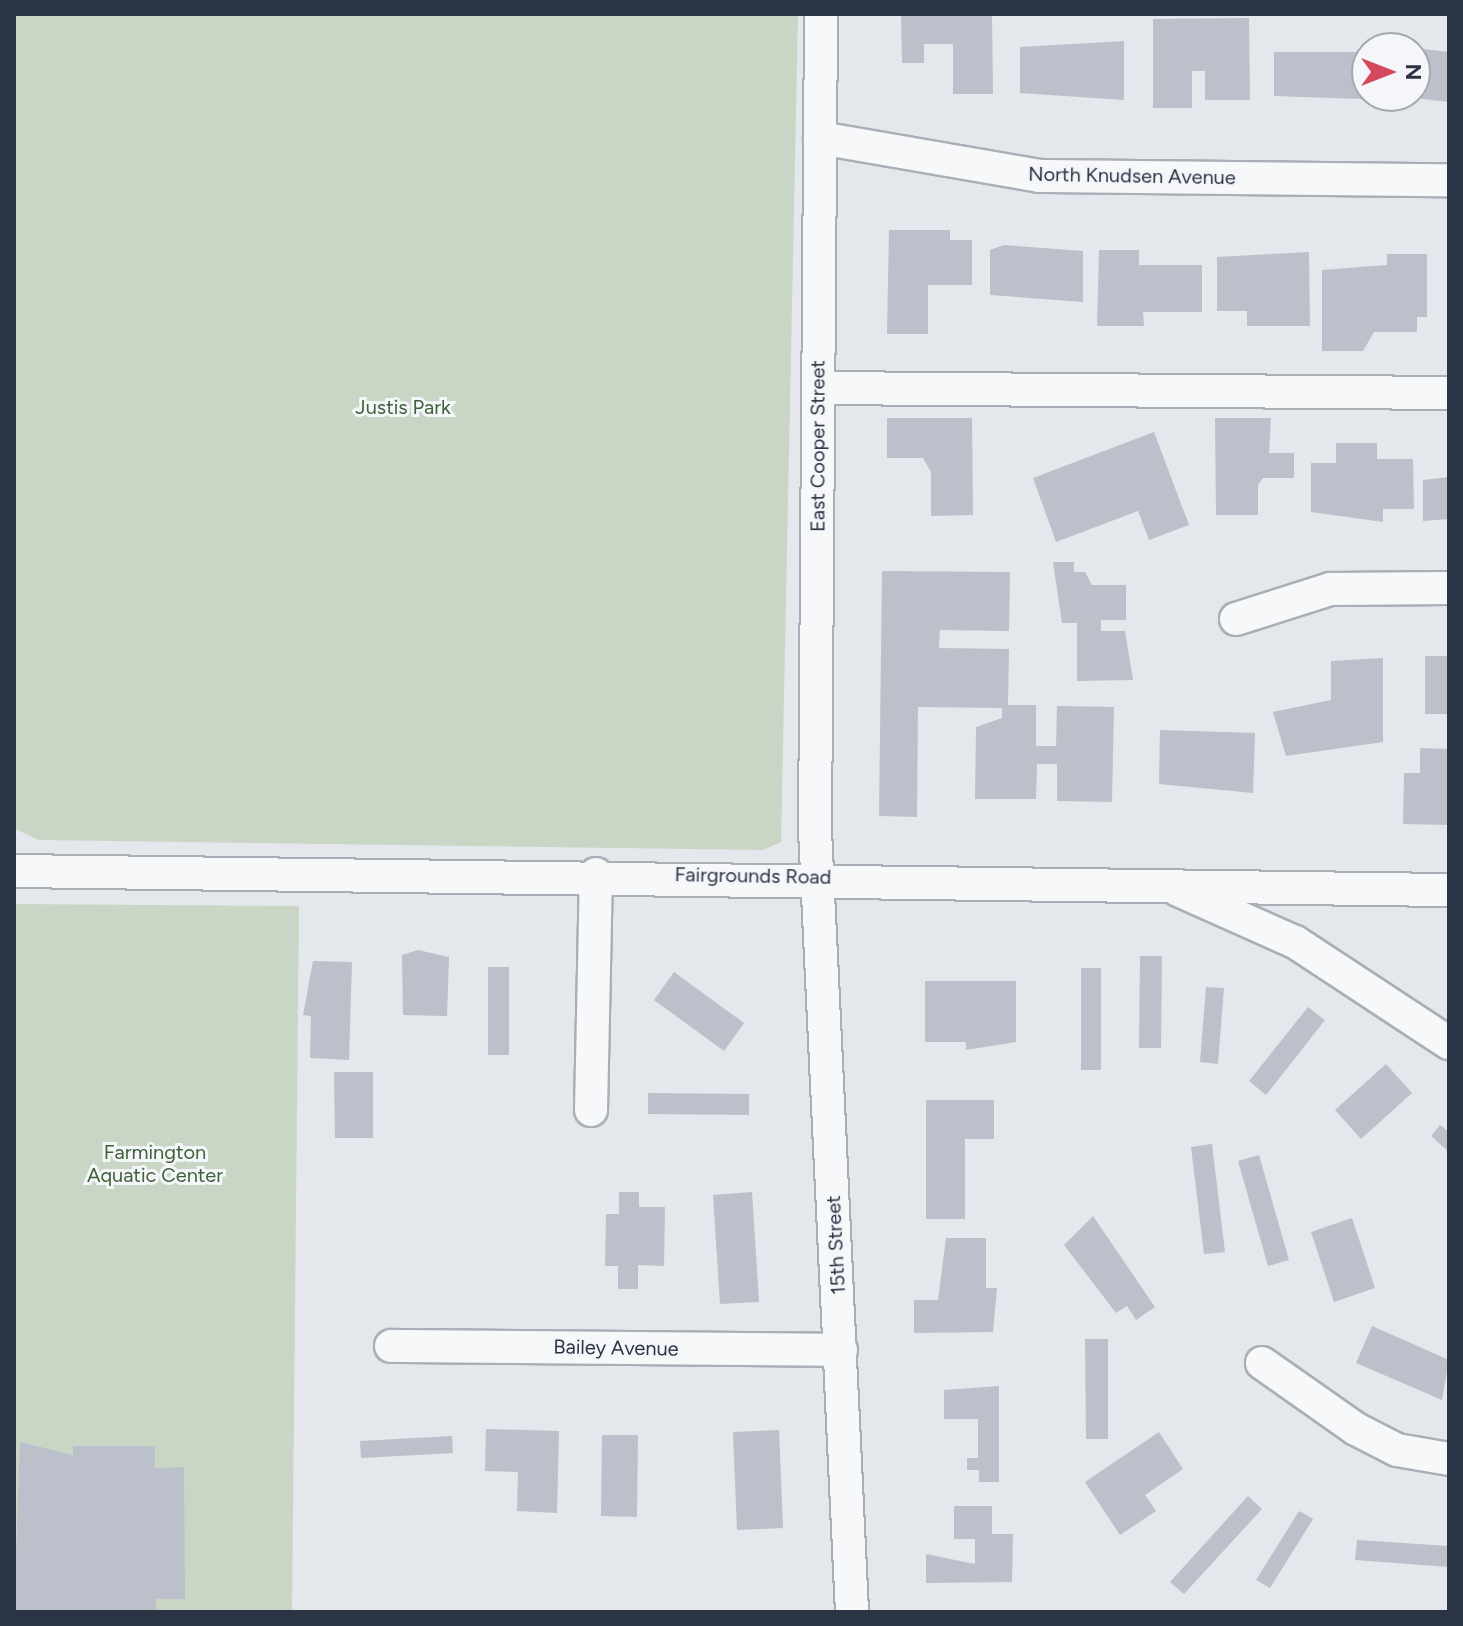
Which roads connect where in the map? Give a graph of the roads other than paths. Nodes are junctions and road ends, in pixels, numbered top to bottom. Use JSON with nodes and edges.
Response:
{"nodes":[{"id":1,"x":821,"y":14,"type":"edge"},
{"id":2,"x":820,"y":138,"type":"junction"},
{"id":3,"x":1449,"y":180,"type":"edge"},
{"id":4,"x":818,"y":388,"type":"junction"},
{"id":5,"x":1449,"y":393,"type":"edge"},
{"id":6,"x":1449,"y":588,"type":"edge"},
{"id":7,"x":1236,"y":619,"type":"dead end"},
{"id":8,"x":14,"y":871,"type":"edge"},
{"id":9,"x":596,"y":874,"type":"junction"},
{"id":10,"x":817,"y":877,"type":"junction"},
{"id":11,"x":1164,"y":883,"type":"junction"},
{"id":12,"x":1449,"y":890,"type":"edge"},
{"id":13,"x":1449,"y":1043,"type":"edge"},
{"id":14,"x":591,"y":1110,"type":"dead end"},
{"id":15,"x":391,"y":1346,"type":"dead end"},
{"id":16,"x":841,"y":1350,"type":"junction"},
{"id":17,"x":1262,"y":1363,"type":"dead end"},
{"id":18,"x":1449,"y":1459,"type":"edge"},
{"id":19,"x":852,"y":1612,"type":"edge"}],
"edges":[{"from":1,"to":2,"type":"street","name":"East Cooper Street"},
{"from":2,"to":3,"type":"street","name":"North Knudsen Avenue"},
{"from":2,"to":4,"type":"street","name":"East Cooper Street"},
{"from":4,"to":5,"type":"street"},
{"from":4,"to":10,"type":"street","name":"East Cooper Street"},
{"from":6,"to":7,"type":"street"},
{"from":8,"to":9,"type":"street","name":"Fairgrounds Road"},
{"from":9,"to":10,"type":"street","name":"Fairgrounds Road"},
{"from":9,"to":14,"type":"street"},
{"from":10,"to":11,"type":"street","name":"Fairgrounds Road"},
{"from":10,"to":16,"type":"street","name":"15th Street"},
{"from":11,"to":12,"type":"street"},
{"from":11,"to":13,"type":"street","name":"Fairgrounds Road"},
{"from":15,"to":16,"type":"street","name":"Bailey Avenue"},
{"from":16,"to":19,"type":"street","name":"15th Street"},
{"from":17,"to":18,"type":"street"}]}
